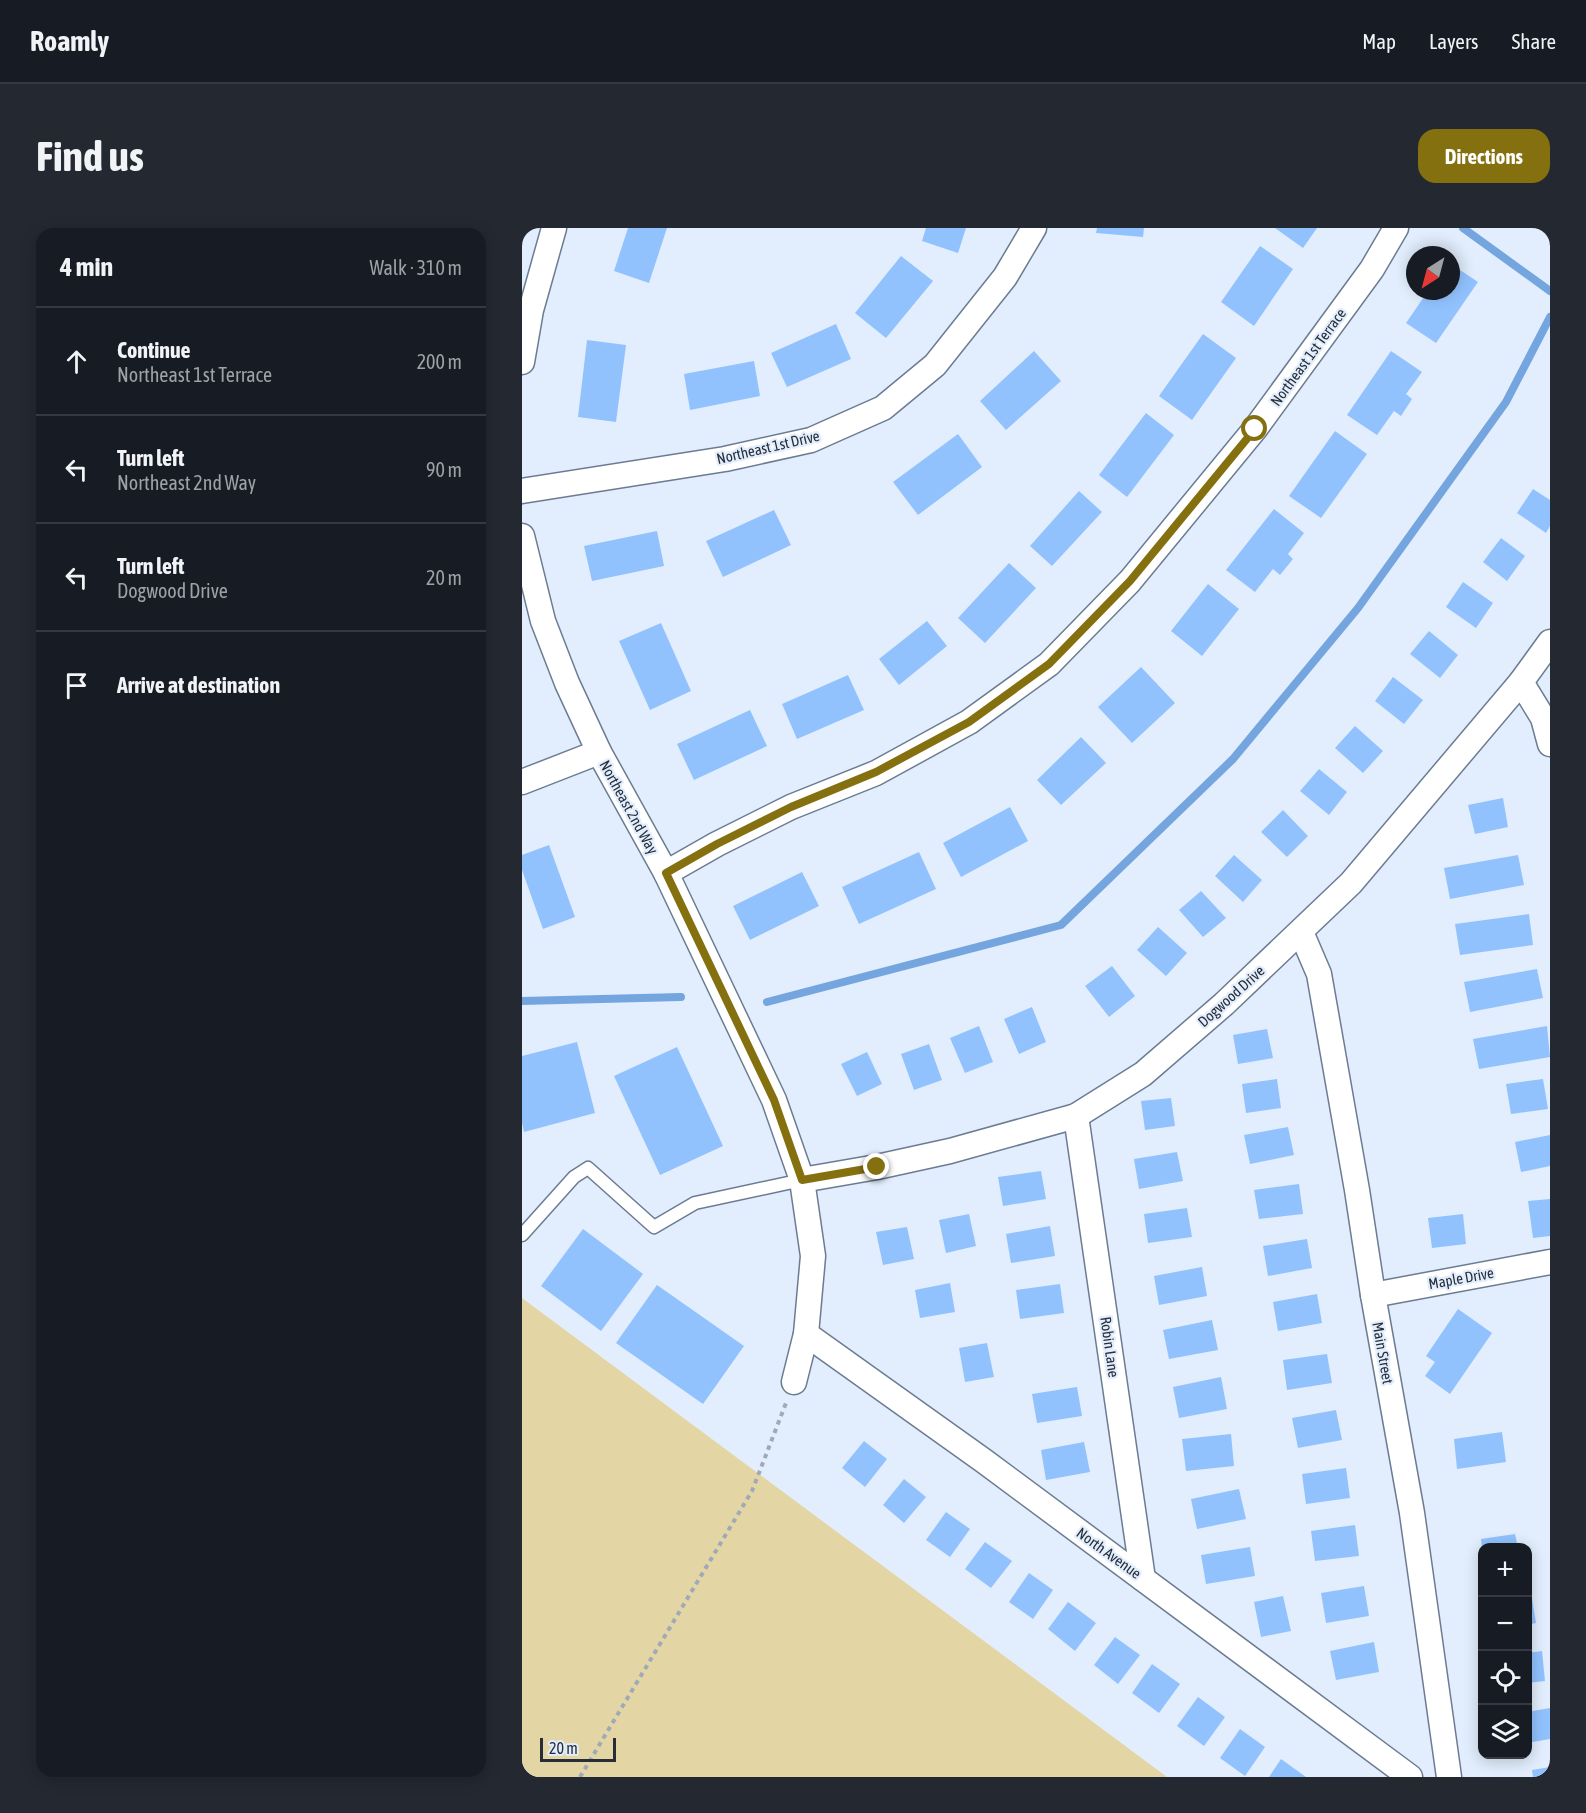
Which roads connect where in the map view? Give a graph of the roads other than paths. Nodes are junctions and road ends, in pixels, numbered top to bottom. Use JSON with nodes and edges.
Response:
{"nodes":[{"id":1,"x":554,"y":228,"type":"edge"},
{"id":2,"x":1034,"y":228,"type":"edge"},
{"id":3,"x":1396,"y":228,"type":"edge"},
{"id":4,"x":522,"y":362,"type":"edge"},
{"id":5,"x":522,"y":491,"type":"edge"},
{"id":6,"x":522,"y":536,"type":"edge"},
{"id":7,"x":1550,"y":642,"type":"edge"},
{"id":8,"x":1521,"y":682,"type":"junction"},
{"id":9,"x":1550,"y":744,"type":"edge"},
{"id":10,"x":599,"y":752,"type":"junction"},
{"id":11,"x":522,"y":782,"type":"edge"},
{"id":12,"x":666,"y":873,"type":"junction"},
{"id":13,"x":1301,"y":932,"type":"junction"},
{"id":14,"x":1076,"y":1116,"type":"junction"},
{"id":15,"x":802,"y":1180,"type":"junction"},
{"id":16,"x":522,"y":1235,"type":"edge"},
{"id":17,"x":1550,"y":1262,"type":"edge"},
{"id":18,"x":1373,"y":1294,"type":"junction"},
{"id":19,"x":806,"y":1334,"type":"junction"},
{"id":20,"x":791,"y":1390,"type":"road end"},
{"id":21,"x":1143,"y":1579,"type":"junction"},
{"id":22,"x":1410,"y":1777,"type":"edge"},
{"id":23,"x":1449,"y":1777,"type":"edge"}],
"edges":[{"from":1,"to":4,"type":"street"},
{"from":2,"to":5,"type":"street","name":"Northeast 1st Drive"},
{"from":3,"to":12,"type":"street","name":"Northeast 1st Terrace"},
{"from":6,"to":10,"type":"street","name":"Northeast 2nd Way"},
{"from":7,"to":8,"type":"street","name":"Dogwood Drive"},
{"from":8,"to":9,"type":"street"},
{"from":8,"to":13,"type":"street","name":"Dogwood Drive"},
{"from":10,"to":11,"type":"street"},
{"from":10,"to":12,"type":"street","name":"Northeast 2nd Way"},
{"from":12,"to":15,"type":"street","name":"Northeast 2nd Way"},
{"from":13,"to":14,"type":"street","name":"Dogwood Drive"},
{"from":13,"to":18,"type":"street","name":"Main Street"},
{"from":14,"to":15,"type":"street","name":"Dogwood Drive"},
{"from":14,"to":21,"type":"street","name":"Robin Lane"},
{"from":15,"to":16,"type":"lane"},
{"from":15,"to":19,"type":"street","name":"Northeast 2nd Way"},
{"from":17,"to":18,"type":"street","name":"Maple Drive"},
{"from":18,"to":23,"type":"street","name":"Main Street"},
{"from":19,"to":20,"type":"street","name":"Northeast 2nd Way"},
{"from":19,"to":21,"type":"street","name":"North Avenue"},
{"from":21,"to":22,"type":"street","name":"North Avenue"}]}
